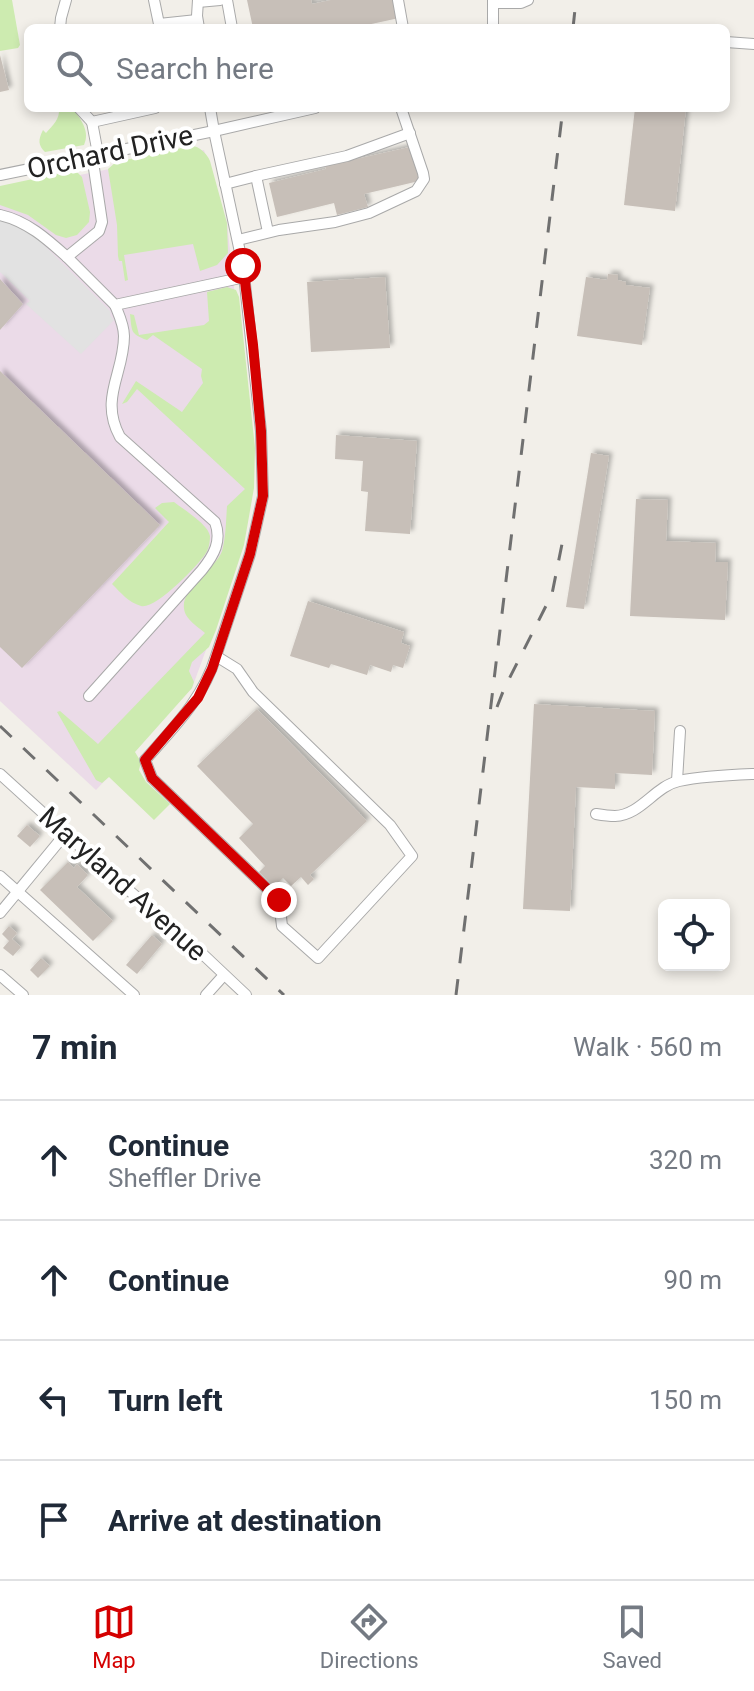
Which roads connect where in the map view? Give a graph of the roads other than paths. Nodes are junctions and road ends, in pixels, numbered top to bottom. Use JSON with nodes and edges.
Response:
{"nodes":[{"id":1,"x":66,"y":0,"type":"edge"},
{"id":2,"x":154,"y":0,"type":"edge"},
{"id":3,"x":220,"y":0,"type":"edge"},
{"id":4,"x":227,"y":0,"type":"edge"},
{"id":5,"x":398,"y":0,"type":"edge"},
{"id":6,"x":528,"y":0,"type":"edge"},
{"id":7,"x":198,"y":1,"type":"edge"},
{"id":8,"x":493,"y":2,"type":"edge"},
{"id":9,"x":61,"y":24,"type":"edge"},
{"id":10,"x":160,"y":24,"type":"edge"},
{"id":11,"x":198,"y":24,"type":"edge"},
{"id":12,"x":231,"y":24,"type":"edge"},
{"id":13,"x":402,"y":24,"type":"edge"},
{"id":14,"x":493,"y":24,"type":"edge"},
{"id":15,"x":730,"y":42,"type":"edge"},
{"id":16,"x":754,"y":44,"type":"edge"},
{"id":17,"x":83,"y":112,"type":"edge"},
{"id":18,"x":137,"y":112,"type":"edge"},
{"id":19,"x":211,"y":112,"type":"edge"},
{"id":20,"x":297,"y":112,"type":"edge"},
{"id":21,"x":402,"y":112,"type":"edge"},
{"id":22,"x":92,"y":122,"type":"junction"},
{"id":23,"x":214,"y":131,"type":"junction"},
{"id":24,"x":410,"y":133,"type":"junction"},
{"id":25,"x":95,"y":155,"type":"junction"},
{"id":26,"x":0,"y":175,"type":"edge"},
{"id":27,"x":256,"y":176,"type":"junction"},
{"id":28,"x":225,"y":184,"type":"junction"},
{"id":29,"x":0,"y":215,"type":"edge"},
{"id":30,"x":268,"y":232,"type":"junction"},
{"id":31,"x":238,"y":240,"type":"junction"},
{"id":32,"x":67,"y":257,"type":"junction"},
{"id":33,"x":245,"y":277,"type":"junction"},
{"id":34,"x":115,"y":305,"type":"junction"},
{"id":35,"x":216,"y":656,"type":"junction"},
{"id":36,"x":89,"y":696,"type":"dead end"},
{"id":37,"x":680,"y":731,"type":"dead end"},
{"id":38,"x":0,"y":774,"type":"edge"},
{"id":39,"x":754,"y":774,"type":"edge"},
{"id":40,"x":677,"y":781,"type":"junction"},
{"id":41,"x":596,"y":814,"type":"dead end"},
{"id":42,"x":66,"y":833,"type":"junction"},
{"id":43,"x":0,"y":876,"type":"edge"},
{"id":44,"x":18,"y":891,"type":"junction"},
{"id":45,"x":0,"y":913,"type":"edge"},
{"id":46,"x":0,"y":975,"type":"edge"},
{"id":47,"x":224,"y":975,"type":"junction"},
{"id":48,"x":23,"y":995,"type":"edge"},
{"id":49,"x":134,"y":995,"type":"edge"},
{"id":50,"x":206,"y":995,"type":"edge"},
{"id":51,"x":246,"y":995,"type":"edge"}],
"edges":[{"from":1,"to":9,"type":"street"},
{"from":2,"to":10,"type":"street"},
{"from":3,"to":7,"type":"street"},
{"from":4,"to":12,"type":"street"},
{"from":5,"to":13,"type":"street"},
{"from":6,"to":8,"type":"street"},
{"from":7,"to":11,"type":"street"},
{"from":8,"to":14,"type":"street"},
{"from":15,"to":16,"type":"street"},
{"from":17,"to":22,"type":"street"},
{"from":18,"to":22,"type":"street"},
{"from":19,"to":23,"type":"street"},
{"from":20,"to":23,"type":"street","name":"Orchard Drive"},
{"from":21,"to":24,"type":"street"},
{"from":22,"to":25,"type":"street"},
{"from":23,"to":25,"type":"street","name":"Orchard Drive"},
{"from":23,"to":28,"type":"street"},
{"from":24,"to":27,"type":"street"},
{"from":24,"to":30,"type":"street"},
{"from":25,"to":26,"type":"street","name":"Orchard Drive"},
{"from":25,"to":32,"type":"street"},
{"from":27,"to":28,"type":"street"},
{"from":27,"to":30,"type":"street"},
{"from":28,"to":31,"type":"street"},
{"from":29,"to":32,"type":"street"},
{"from":30,"to":31,"type":"street"},
{"from":31,"to":33,"type":"street"},
{"from":32,"to":34,"type":"street"},
{"from":33,"to":34,"type":"street"},
{"from":33,"to":35,"type":"street"},
{"from":34,"to":36,"type":"street"},
{"from":35,"to":35,"type":"street"},
{"from":37,"to":40,"type":"street"},
{"from":38,"to":42,"type":"street","name":"Maryland Avenue"},
{"from":39,"to":40,"type":"street"},
{"from":40,"to":41,"type":"street"},
{"from":42,"to":44,"type":"street"},
{"from":42,"to":47,"type":"street","name":"Maryland Avenue"},
{"from":43,"to":44,"type":"street"},
{"from":44,"to":45,"type":"street"},
{"from":44,"to":49,"type":"street"},
{"from":46,"to":48,"type":"street"},
{"from":47,"to":50,"type":"street"},
{"from":47,"to":51,"type":"street","name":"Maryland Avenue"}]}
